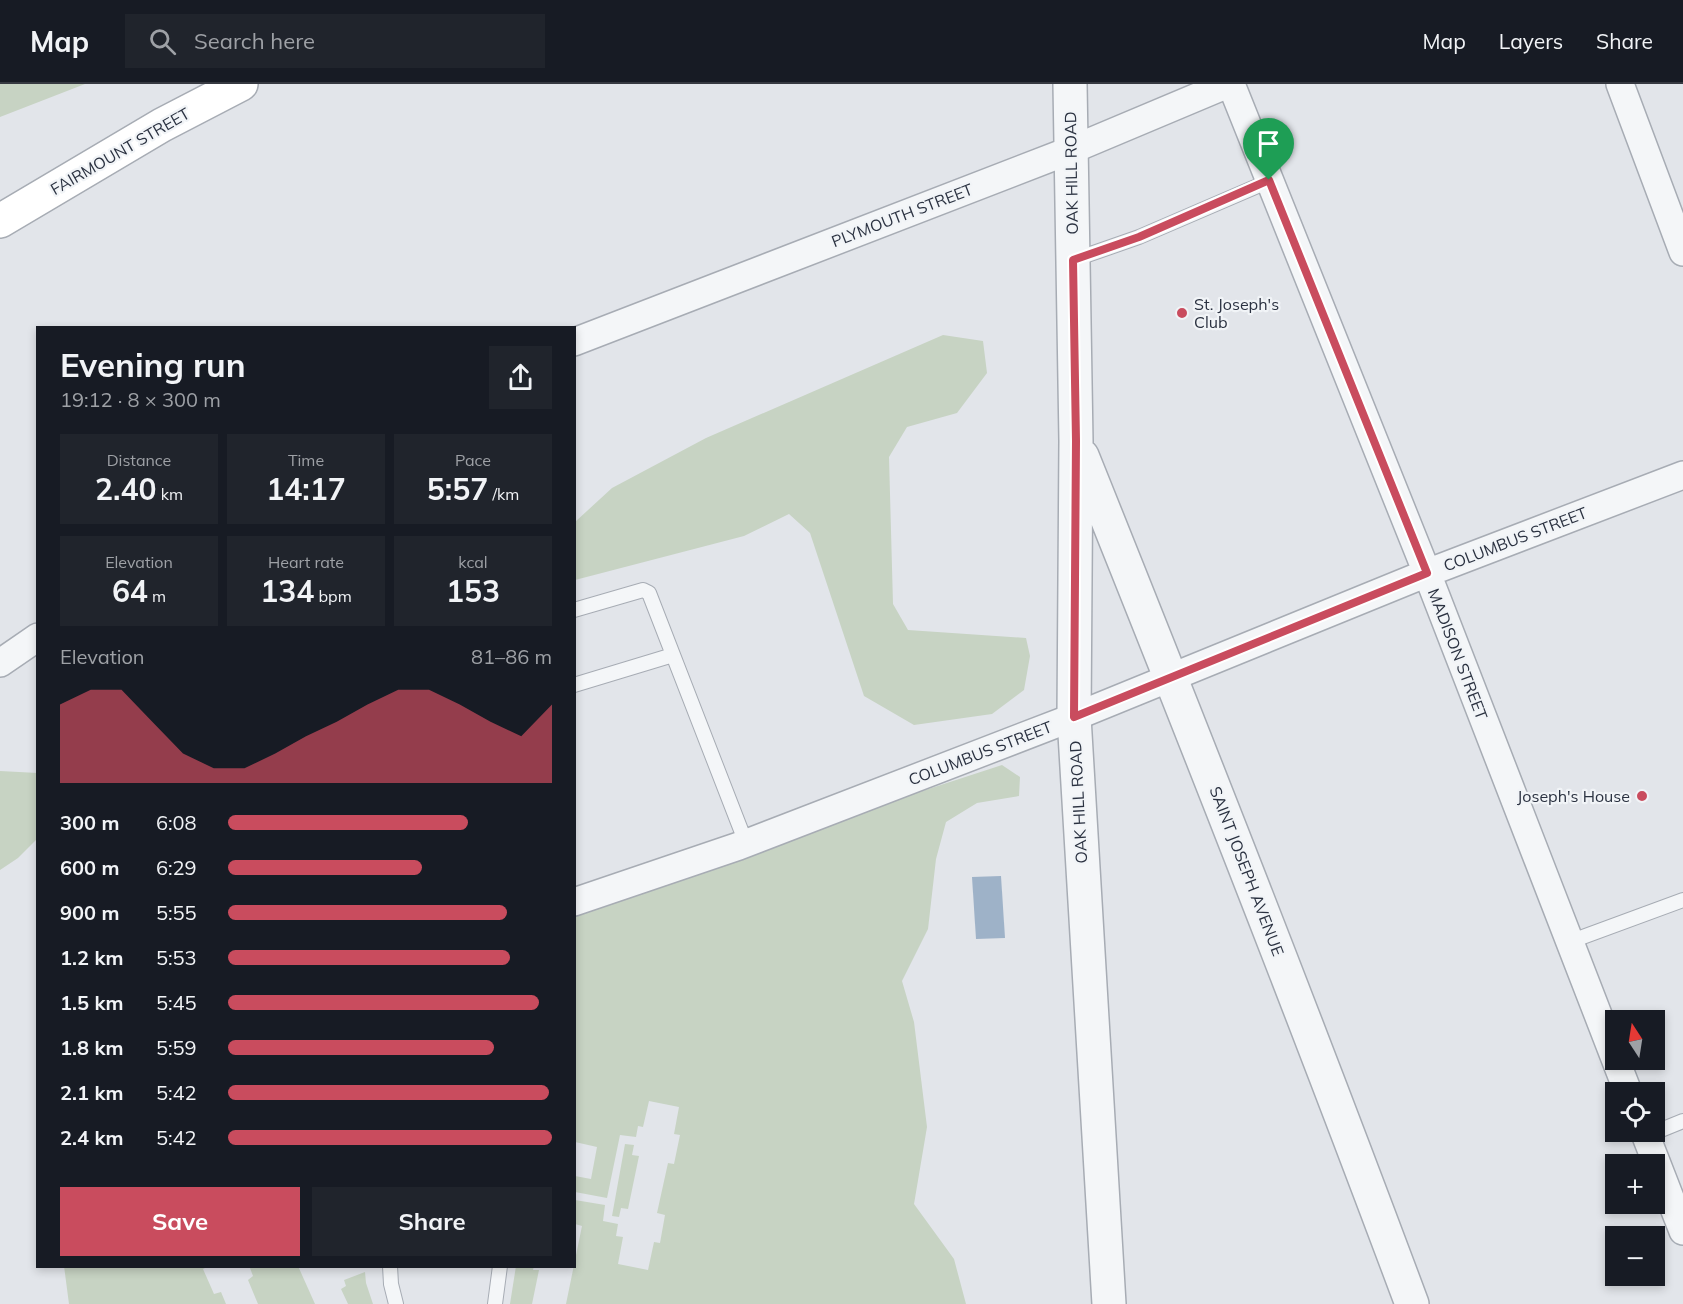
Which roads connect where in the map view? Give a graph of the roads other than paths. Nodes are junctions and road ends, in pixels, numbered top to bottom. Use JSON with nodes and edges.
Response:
{"nodes":[{"id":1,"x":241,"y":84,"type":"edge"},
{"id":2,"x":1070,"y":84,"type":"edge"},
{"id":3,"x":1230,"y":84,"type":"edge"},
{"id":4,"x":1620,"y":84,"type":"edge"},
{"id":5,"x":1071,"y":150,"type":"junction"},
{"id":6,"x":1269,"y":180,"type":"junction"},
{"id":7,"x":0,"y":221,"type":"edge"},
{"id":8,"x":1683,"y":252,"type":"edge"},
{"id":9,"x":1073,"y":260,"type":"junction"},
{"id":10,"x":576,"y":341,"type":"edge"},
{"id":11,"x":1076,"y":441,"type":"junction"},
{"id":12,"x":1683,"y":475,"type":"edge"},
{"id":13,"x":1427,"y":573,"type":"junction"},
{"id":14,"x":576,"y":609,"type":"edge"},
{"id":15,"x":36,"y":638,"type":"edge"},
{"id":16,"x":673,"y":655,"type":"junction"},
{"id":17,"x":0,"y":663,"type":"edge"},
{"id":18,"x":1172,"y":679,"type":"junction"},
{"id":19,"x":576,"y":684,"type":"edge"},
{"id":20,"x":1074,"y":717,"type":"junction"},
{"id":21,"x":746,"y":843,"type":"junction"},
{"id":22,"x":1683,"y":900,"type":"edge"},
{"id":23,"x":576,"y":901,"type":"edge"},
{"id":24,"x":1569,"y":942,"type":"junction"},
{"id":25,"x":1624,"y":1082,"type":"edge"},
{"id":26,"x":1683,"y":1121,"type":"edge"},
{"id":27,"x":1665,"y":1127,"type":"edge"},
{"id":28,"x":1648,"y":1142,"type":"edge"},
{"id":29,"x":1683,"y":1231,"type":"edge"},
{"id":30,"x":390,"y":1268,"type":"edge"},
{"id":31,"x":500,"y":1268,"type":"edge"},
{"id":32,"x":396,"y":1304,"type":"edge"},
{"id":33,"x":495,"y":1304,"type":"edge"},
{"id":34,"x":1109,"y":1304,"type":"edge"},
{"id":35,"x":1412,"y":1304,"type":"edge"}],
"edges":[{"from":1,"to":7,"type":"main road","name":"FAIRMOUNT STREET"},
{"from":2,"to":5,"type":"street","name":"OAK HILL ROAD"},
{"from":3,"to":5,"type":"street","name":"PLYMOUTH STREET"},
{"from":3,"to":6,"type":"street","name":"MADISON STREET"},
{"from":4,"to":8,"type":"street"},
{"from":5,"to":9,"type":"street","name":"OAK HILL ROAD"},
{"from":5,"to":10,"type":"street","name":"PLYMOUTH STREET"},
{"from":6,"to":9,"type":"lane"},
{"from":6,"to":13,"type":"street","name":"MADISON STREET"},
{"from":9,"to":11,"type":"street","name":"OAK HILL ROAD"},
{"from":11,"to":18,"type":"street","name":"SAINT JOSEPH AVENUE"},
{"from":11,"to":20,"type":"street","name":"OAK HILL ROAD"},
{"from":12,"to":13,"type":"street","name":"COLUMBUS STREET"},
{"from":13,"to":18,"type":"street","name":"COLUMBUS STREET"},
{"from":13,"to":24,"type":"street","name":"MADISON STREET"},
{"from":14,"to":16,"type":"lane"},
{"from":15,"to":17,"type":"street"},
{"from":16,"to":19,"type":"lane"},
{"from":16,"to":21,"type":"lane"},
{"from":18,"to":20,"type":"street","name":"COLUMBUS STREET"},
{"from":18,"to":35,"type":"street","name":"SAINT JOSEPH AVENUE"},
{"from":20,"to":21,"type":"street","name":"COLUMBUS STREET"},
{"from":20,"to":34,"type":"street","name":"OAK HILL ROAD"},
{"from":21,"to":23,"type":"street","name":"COLUMBUS STREET"},
{"from":22,"to":24,"type":"lane"},
{"from":24,"to":25,"type":"street","name":"MADISON STREET"},
{"from":26,"to":27,"type":"lane"},
{"from":28,"to":29,"type":"street"},
{"from":30,"to":32,"type":"lane"},
{"from":31,"to":33,"type":"lane"}]}
